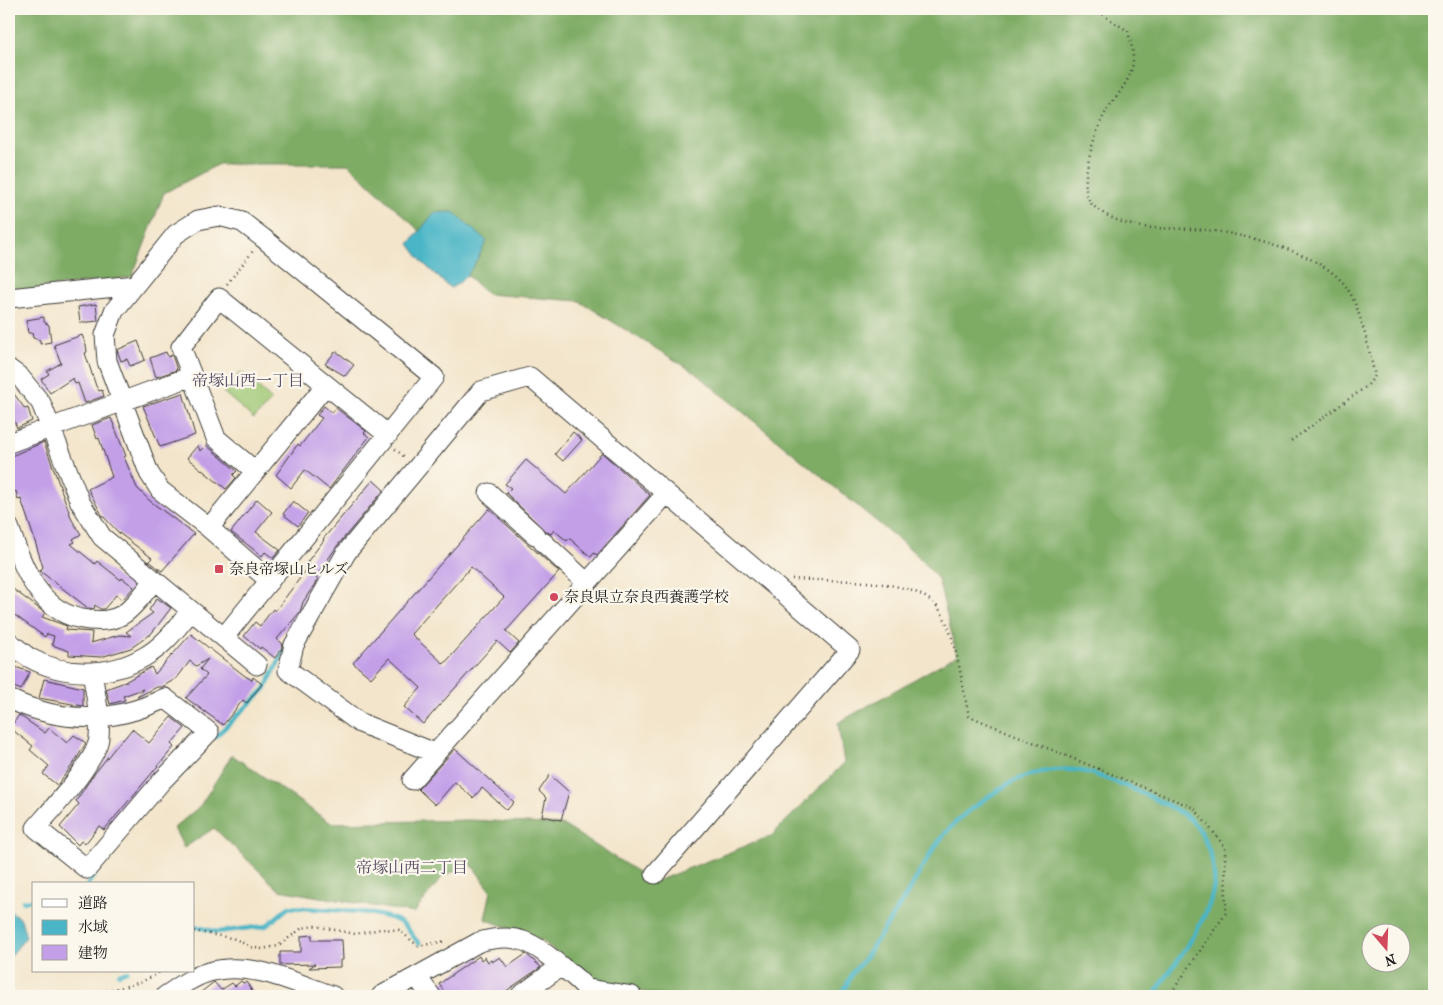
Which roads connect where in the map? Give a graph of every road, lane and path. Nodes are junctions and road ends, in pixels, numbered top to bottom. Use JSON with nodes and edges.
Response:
{"nodes":[{"id":1,"x":1063,"y":9,"type":"edge"},
{"id":2,"x":263,"y":238,"type":"junction"},
{"id":3,"x":135,"y":285,"type":"junction"},
{"id":4,"x":9,"y":298,"type":"edge"},
{"id":5,"x":218,"y":298,"type":"junction"},
{"id":6,"x":9,"y":369,"type":"edge"},
{"id":7,"x":192,"y":376,"type":"junction"},
{"id":8,"x":325,"y":386,"type":"junction"},
{"id":9,"x":122,"y":402,"type":"junction"},
{"id":10,"x":51,"y":427,"type":"junction"},
{"id":11,"x":386,"y":438,"type":"junction"},
{"id":12,"x":9,"y":443,"type":"edge"},
{"id":13,"x":1288,"y":443,"type":"dead end"},
{"id":14,"x":418,"y":467,"type":"junction"},
{"id":15,"x":255,"y":471,"type":"junction"},
{"id":16,"x":490,"y":493,"type":"dead end"},
{"id":17,"x":666,"y":494,"type":"junction"},
{"id":18,"x":9,"y":526,"type":"edge"},
{"id":19,"x":209,"y":528,"type":"junction"},
{"id":20,"x":15,"y":563,"type":"edge"},
{"id":21,"x":765,"y":578,"type":"junction"},
{"id":22,"x":154,"y":581,"type":"junction"},
{"id":23,"x":270,"y":581,"type":"junction"},
{"id":24,"x":586,"y":582,"type":"junction"},
{"id":25,"x":190,"y":612,"type":"junction"},
{"id":26,"x":224,"y":637,"type":"junction"},
{"id":27,"x":9,"y":642,"type":"edge"},
{"id":28,"x":257,"y":665,"type":"dead end"},
{"id":29,"x":92,"y":672,"type":"junction"},
{"id":30,"x":9,"y":699,"type":"edge"},
{"id":31,"x":99,"y":718,"type":"junction"},
{"id":32,"x":435,"y":753,"type":"junction"},
{"id":33,"x":412,"y":780,"type":"dead end"},
{"id":34,"x":655,"y":874,"type":"dead end"},
{"id":35,"x":195,"y":931,"type":"edge"},
{"id":36,"x":446,"y":941,"type":"dead end"},
{"id":37,"x":561,"y":966,"type":"junction"},
{"id":38,"x":160,"y":972,"type":"edge"},
{"id":39,"x":417,"y":977,"type":"junction"},
{"id":40,"x":590,"y":993,"type":"edge"},
{"id":41,"x":325,"y":995,"type":"edge"},
{"id":42,"x":87,"y":996,"type":"edge"},
{"id":43,"x":166,"y":996,"type":"edge"},
{"id":44,"x":380,"y":996,"type":"edge"},
{"id":45,"x":431,"y":996,"type":"edge"},
{"id":46,"x":520,"y":996,"type":"edge"},
{"id":47,"x":632,"y":996,"type":"edge"},
{"id":48,"x":1169,"y":996,"type":"edge"}],
"edges":[{"from":1,"to":13,"type":"path"},
{"from":2,"to":3,"type":"street"},
{"from":2,"to":5,"type":"path"},
{"from":2,"to":11,"type":"street"},
{"from":3,"to":4,"type":"street"},
{"from":3,"to":9,"type":"street"},
{"from":5,"to":7,"type":"street"},
{"from":5,"to":8,"type":"street"},
{"from":6,"to":10,"type":"street"},
{"from":7,"to":9,"type":"street"},
{"from":7,"to":15,"type":"street"},
{"from":8,"to":11,"type":"street"},
{"from":8,"to":15,"type":"street"},
{"from":9,"to":10,"type":"street"},
{"from":9,"to":19,"type":"street"},
{"from":10,"to":12,"type":"street"},
{"from":10,"to":22,"type":"street"},
{"from":11,"to":14,"type":"path"},
{"from":11,"to":23,"type":"street"},
{"from":14,"to":17,"type":"street"},
{"from":14,"to":32,"type":"street"},
{"from":15,"to":19,"type":"street"},
{"from":16,"to":24,"type":"street"},
{"from":17,"to":21,"type":"street"},
{"from":17,"to":24,"type":"street"},
{"from":18,"to":20,"type":"street"},
{"from":19,"to":23,"type":"street"},
{"from":20,"to":22,"type":"street"},
{"from":21,"to":34,"type":"street"},
{"from":21,"to":48,"type":"path"},
{"from":22,"to":25,"type":"street"},
{"from":23,"to":26,"type":"street"},
{"from":24,"to":32,"type":"street"},
{"from":25,"to":26,"type":"street"},
{"from":25,"to":29,"type":"street"},
{"from":26,"to":28,"type":"street"},
{"from":27,"to":29,"type":"street"},
{"from":29,"to":31,"type":"street"},
{"from":30,"to":31,"type":"street"},
{"from":31,"to":31,"type":"street"},
{"from":32,"to":33,"type":"street"},
{"from":35,"to":36,"type":"path"},
{"from":37,"to":39,"type":"street"},
{"from":37,"to":40,"type":"street"},
{"from":37,"to":46,"type":"street"},
{"from":38,"to":42,"type":"path"},
{"from":39,"to":44,"type":"street"},
{"from":39,"to":45,"type":"street"},
{"from":40,"to":47,"type":"street"},
{"from":41,"to":43,"type":"street"}]}
